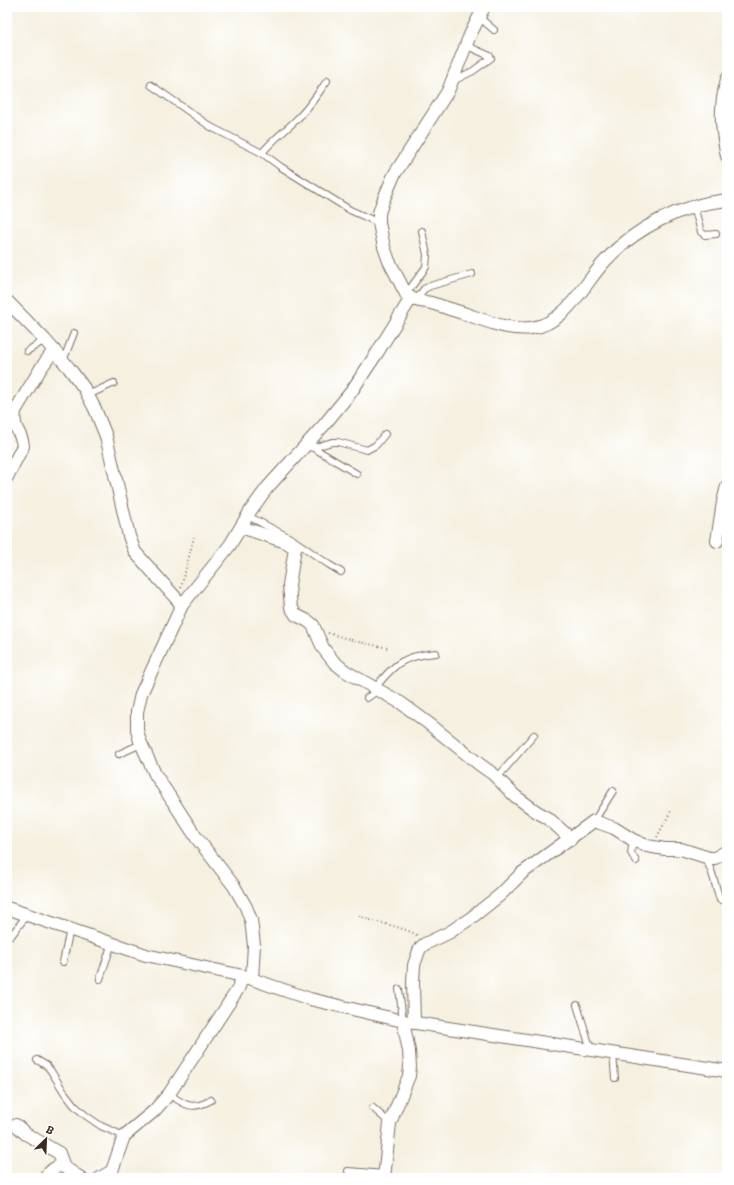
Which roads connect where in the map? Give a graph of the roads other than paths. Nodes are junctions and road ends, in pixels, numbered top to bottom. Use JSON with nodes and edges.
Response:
{"nodes":[{"id":1,"x":481,"y":12,"type":"edge"},
{"id":2,"x":494,"y":30,"type":"dead end"},
{"id":3,"x":467,"y":46,"type":"junction"},
{"id":4,"x":727,"y":79,"type":"edge"},
{"id":5,"x":327,"y":81,"type":"dead end"},
{"id":6,"x":453,"y":81,"type":"junction"},
{"id":7,"x":151,"y":85,"type":"dead end"},
{"id":8,"x":262,"y":153,"type":"junction"},
{"id":9,"x":727,"y":156,"type":"edge"},
{"id":10,"x":727,"y":200,"type":"edge"},
{"id":11,"x":694,"y":206,"type":"junction"},
{"id":12,"x":379,"y":223,"type":"junction"},
{"id":13,"x":422,"y":231,"type":"dead end"},
{"id":14,"x":716,"y":234,"type":"dead end"},
{"id":15,"x":472,"y":274,"type":"dead end"},
{"id":16,"x":411,"y":298,"type":"junction"},
{"id":17,"x":7,"y":301,"type":"edge"},
{"id":18,"x":74,"y":333,"type":"dead end"},
{"id":19,"x":45,"y":340,"type":"junction"},
{"id":20,"x":54,"y":350,"type":"junction"},
{"id":21,"x":27,"y":351,"type":"dead end"},
{"id":22,"x":63,"y":361,"type":"junction"},
{"id":23,"x":114,"y":383,"type":"dead end"},
{"id":24,"x":88,"y":395,"type":"junction"},
{"id":25,"x":385,"y":434,"type":"dead end"},
{"id":26,"x":310,"y":446,"type":"junction"},
{"id":27,"x":357,"y":474,"type":"dead end"},
{"id":28,"x":7,"y":477,"type":"edge"},
{"id":29,"x":727,"y":486,"type":"edge"},
{"id":30,"x":248,"y":516,"type":"junction"},
{"id":31,"x":241,"y":527,"type":"junction"},
{"id":32,"x":716,"y":542,"type":"dead end"},
{"id":33,"x":341,"y":572,"type":"dead end"},
{"id":34,"x":180,"y":603,"type":"junction"},
{"id":35,"x":436,"y":653,"type":"dead end"},
{"id":36,"x":377,"y":689,"type":"junction"},
{"id":37,"x":366,"y":698,"type":"dead end"},
{"id":38,"x":534,"y":735,"type":"dead end"},
{"id":39,"x":141,"y":744,"type":"junction"},
{"id":40,"x":119,"y":754,"type":"dead end"},
{"id":41,"x":497,"y":778,"type":"junction"},
{"id":42,"x":613,"y":791,"type":"dead end"},
{"id":43,"x":594,"y":821,"type":"junction"},
{"id":44,"x":571,"y":838,"type":"junction"},
{"id":45,"x":633,"y":840,"type":"junction"},
{"id":46,"x":727,"y":851,"type":"edge"},
{"id":47,"x":705,"y":858,"type":"junction"},
{"id":48,"x":636,"y":861,"type":"dead end"},
{"id":49,"x":720,"y":900,"type":"dead end"},
{"id":50,"x":7,"y":908,"type":"edge"},
{"id":51,"x":27,"y":914,"type":"junction"},
{"id":52,"x":70,"y":929,"type":"junction"},
{"id":53,"x":11,"y":936,"type":"dead end"},
{"id":54,"x":112,"y":943,"type":"junction"},
{"id":55,"x":63,"y":962,"type":"dead end"},
{"id":56,"x":248,"y":977,"type":"junction"},
{"id":57,"x":100,"y":979,"type":"dead end"},
{"id":58,"x":399,"y":989,"type":"dead end"},
{"id":59,"x":577,"y":1005,"type":"dead end"},
{"id":60,"x":408,"y":1022,"type":"junction"},
{"id":61,"x":591,"y":1050,"type":"junction"},
{"id":62,"x":613,"y":1054,"type":"junction"},
{"id":63,"x":37,"y":1060,"type":"dead end"},
{"id":64,"x":727,"y":1071,"type":"edge"},
{"id":65,"x":616,"y":1078,"type":"dead end"},
{"id":66,"x":169,"y":1094,"type":"junction"},
{"id":67,"x":211,"y":1100,"type":"dead end"},
{"id":68,"x":373,"y":1108,"type":"dead end"},
{"id":69,"x":390,"y":1123,"type":"junction"},
{"id":70,"x":16,"y":1125,"type":"dead end"},
{"id":71,"x":124,"y":1136,"type":"junction"},
{"id":72,"x":64,"y":1167,"type":"junction"},
{"id":73,"x":348,"y":1172,"type":"dead end"},
{"id":74,"x":384,"y":1176,"type":"edge"},
{"id":75,"x":45,"y":1178,"type":"edge"},
{"id":76,"x":80,"y":1178,"type":"edge"},
{"id":77,"x":100,"y":1178,"type":"edge"}],
"edges":[{"from":1,"to":2,"type":"lane"},
{"from":1,"to":3,"type":"street"},
{"from":3,"to":6,"type":"street"},
{"from":3,"to":6,"type":"lane"},
{"from":4,"to":9,"type":"street"},
{"from":5,"to":8,"type":"lane"},
{"from":6,"to":12,"type":"street"},
{"from":7,"to":8,"type":"lane"},
{"from":8,"to":12,"type":"lane"},
{"from":10,"to":11,"type":"street"},
{"from":11,"to":14,"type":"lane"},
{"from":11,"to":16,"type":"street"},
{"from":12,"to":16,"type":"street"},
{"from":13,"to":16,"type":"lane"},
{"from":15,"to":16,"type":"lane"},
{"from":16,"to":26,"type":"street"},
{"from":17,"to":19,"type":"street"},
{"from":18,"to":22,"type":"lane"},
{"from":19,"to":20,"type":"street"},
{"from":19,"to":21,"type":"lane"},
{"from":20,"to":22,"type":"street"},
{"from":20,"to":28,"type":"street"},
{"from":22,"to":24,"type":"street"},
{"from":23,"to":24,"type":"lane"},
{"from":24,"to":34,"type":"street"},
{"from":25,"to":26,"type":"lane"},
{"from":26,"to":27,"type":"lane"},
{"from":26,"to":30,"type":"street"},
{"from":29,"to":32,"type":"street"},
{"from":30,"to":31,"type":"street"},
{"from":30,"to":33,"type":"lane"},
{"from":31,"to":34,"type":"street"},
{"from":31,"to":36,"type":"street"},
{"from":34,"to":39,"type":"street"},
{"from":35,"to":36,"type":"lane"},
{"from":36,"to":37,"type":"lane"},
{"from":36,"to":41,"type":"street"},
{"from":38,"to":41,"type":"lane"},
{"from":39,"to":40,"type":"lane"},
{"from":39,"to":56,"type":"street"},
{"from":41,"to":44,"type":"street"},
{"from":42,"to":43,"type":"lane"},
{"from":43,"to":44,"type":"street"},
{"from":43,"to":45,"type":"street"},
{"from":44,"to":60,"type":"street"},
{"from":45,"to":47,"type":"street"},
{"from":45,"to":48,"type":"lane"},
{"from":46,"to":47,"type":"street"},
{"from":47,"to":49,"type":"lane"},
{"from":50,"to":51,"type":"street"},
{"from":51,"to":52,"type":"street"},
{"from":51,"to":53,"type":"lane"},
{"from":52,"to":54,"type":"street"},
{"from":52,"to":55,"type":"lane"},
{"from":54,"to":56,"type":"street"},
{"from":54,"to":57,"type":"lane"},
{"from":56,"to":60,"type":"street"},
{"from":56,"to":66,"type":"street"},
{"from":58,"to":60,"type":"lane"},
{"from":59,"to":61,"type":"lane"},
{"from":60,"to":61,"type":"street"},
{"from":60,"to":69,"type":"street"},
{"from":61,"to":62,"type":"street"},
{"from":62,"to":64,"type":"street"},
{"from":62,"to":65,"type":"lane"},
{"from":63,"to":71,"type":"lane"},
{"from":66,"to":67,"type":"lane"},
{"from":66,"to":71,"type":"street"},
{"from":68,"to":69,"type":"lane"},
{"from":69,"to":74,"type":"street"},
{"from":70,"to":72,"type":"street"},
{"from":71,"to":77,"type":"street"},
{"from":72,"to":75,"type":"street"},
{"from":72,"to":76,"type":"street"},
{"from":73,"to":74,"type":"lane"}]}
